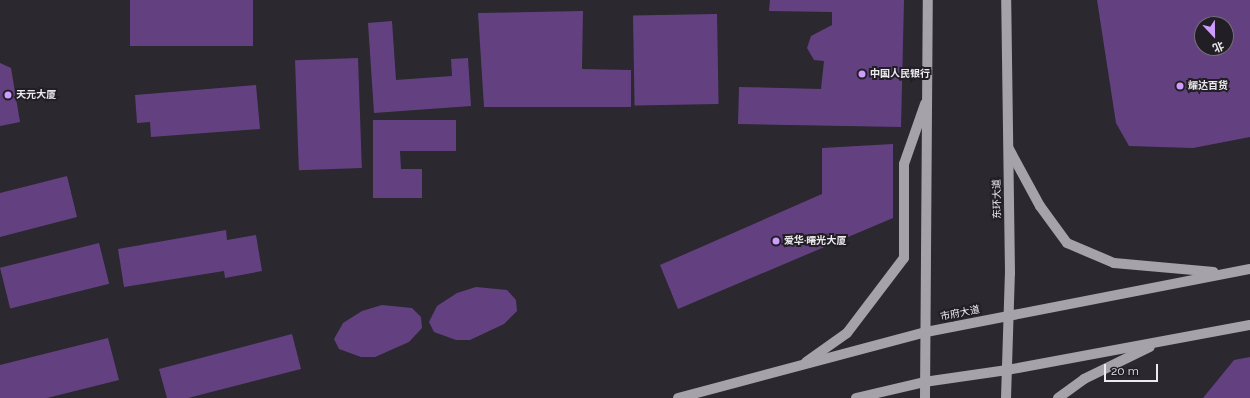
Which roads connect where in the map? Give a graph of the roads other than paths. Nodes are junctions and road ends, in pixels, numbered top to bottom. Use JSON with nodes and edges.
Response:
{"nodes":[{"id":1,"x":928,"y":0,"type":"edge"},
{"id":2,"x":1006,"y":0,"type":"edge"},
{"id":3,"x":927,"y":96,"type":"junction"},
{"id":4,"x":1008,"y":147,"type":"junction"},
{"id":5,"x":1250,"y":269,"type":"edge"},
{"id":6,"x":1226,"y":273,"type":"junction"},
{"id":7,"x":1009,"y":316,"type":"junction"},
{"id":8,"x":1250,"y":325,"type":"edge"},
{"id":9,"x":926,"y":332,"type":"junction"},
{"id":10,"x":1162,"y":341,"type":"junction"},
{"id":11,"x":800,"y":367,"type":"junction"},
{"id":12,"x":1007,"y":370,"type":"junction"},
{"id":13,"x":924,"y":382,"type":"junction"},
{"id":14,"x":678,"y":398,"type":"edge"},
{"id":15,"x":856,"y":398,"type":"edge"},
{"id":16,"x":925,"y":398,"type":"edge"},
{"id":17,"x":1006,"y":398,"type":"edge"},
{"id":18,"x":1058,"y":398,"type":"edge"}],
"edges":[{"from":1,"to":3,"type":"main road"},
{"from":2,"to":4,"type":"main road","name":"东环大道"},
{"from":3,"to":9,"type":"main road"},
{"from":3,"to":11,"type":"main road"},
{"from":4,"to":6,"type":"main road"},
{"from":4,"to":7,"type":"main road","name":"东环大道"},
{"from":5,"to":6,"type":"main road","name":"市府大道"},
{"from":6,"to":7,"type":"main road","name":"市府大道"},
{"from":7,"to":9,"type":"main road","name":"市府大道"},
{"from":7,"to":12,"type":"main road","name":"东环大道"},
{"from":8,"to":10,"type":"main road"},
{"from":9,"to":11,"type":"main road","name":"市府大道"},
{"from":9,"to":13,"type":"main road"},
{"from":10,"to":12,"type":"main road"},
{"from":10,"to":18,"type":"main road"},
{"from":11,"to":14,"type":"main road","name":"市府大道"},
{"from":12,"to":13,"type":"main road"},
{"from":12,"to":17,"type":"main road","name":"东环大道"},
{"from":13,"to":15,"type":"main road"},
{"from":13,"to":16,"type":"main road"}]}
